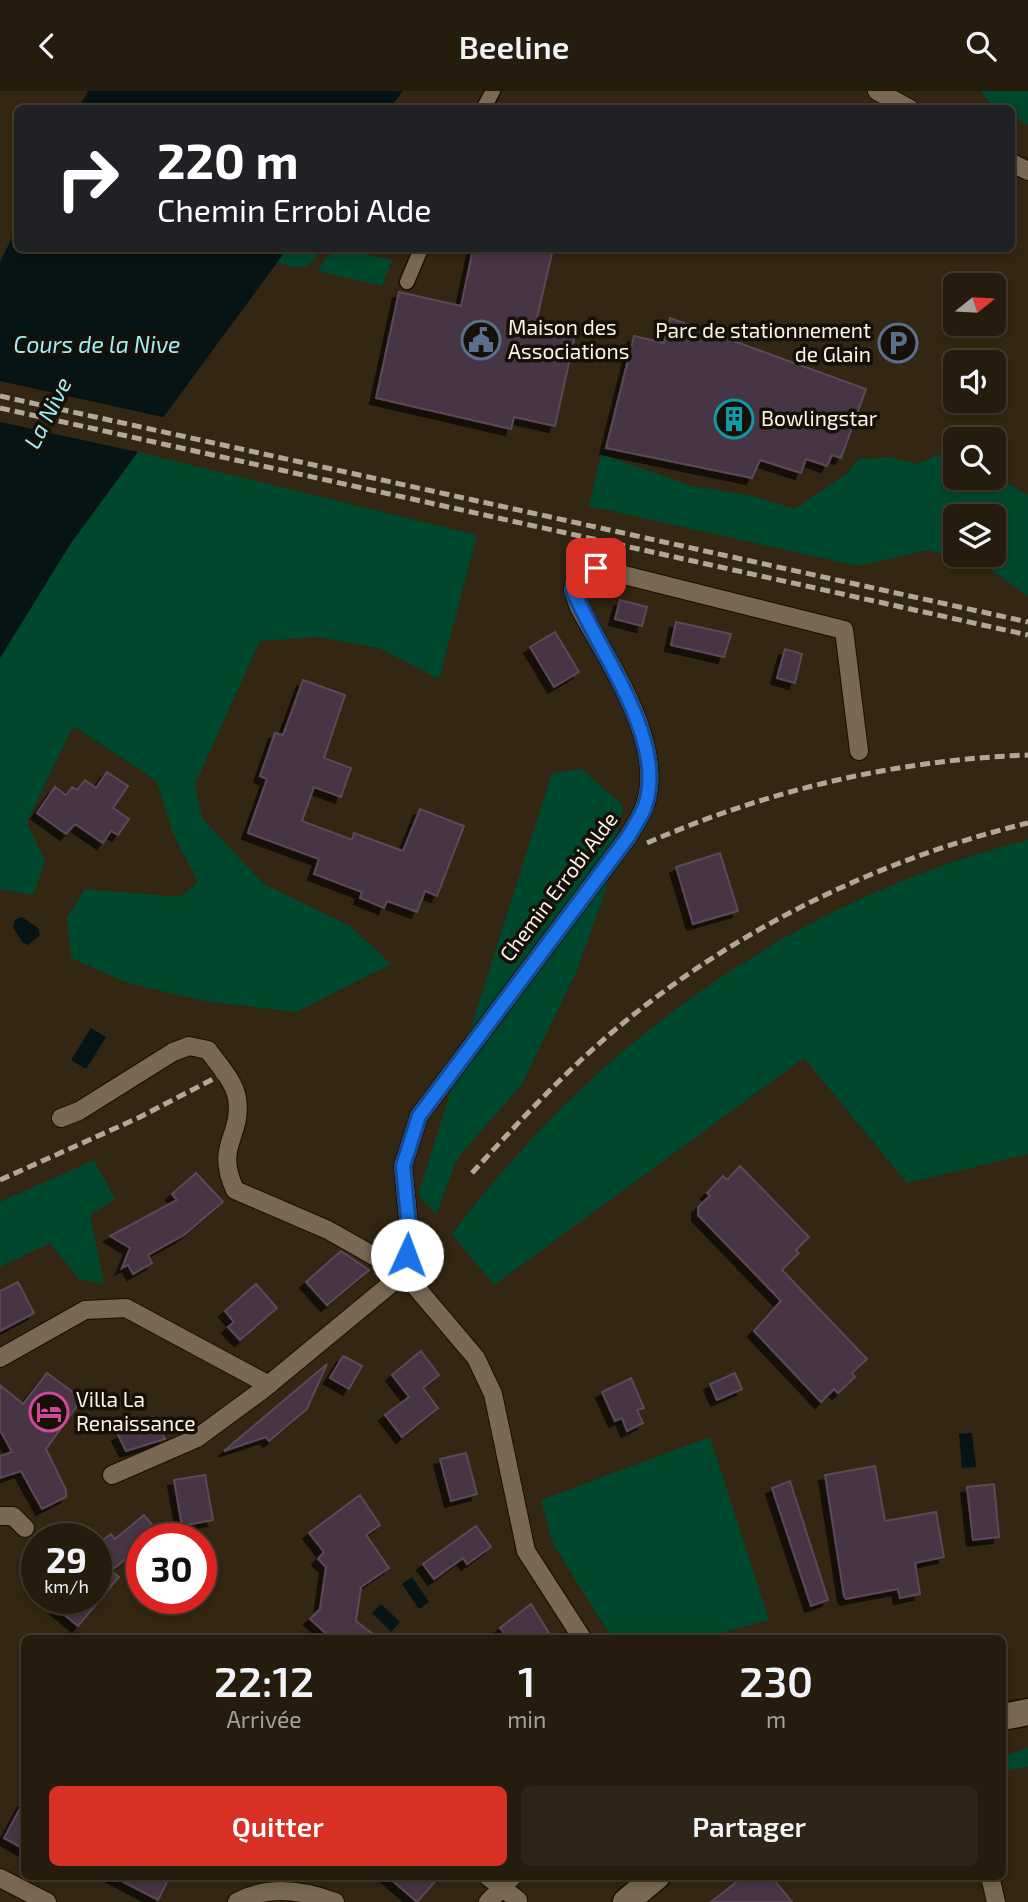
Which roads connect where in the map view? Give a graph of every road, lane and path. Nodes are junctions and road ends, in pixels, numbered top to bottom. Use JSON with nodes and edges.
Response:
{"nodes":[{"id":1,"x":877,"y":91,"type":"edge"},
{"id":2,"x":903,"y":105,"type":"edge"},
{"id":3,"x":420,"y":252,"type":"edge"},
{"id":4,"x":407,"y":282,"type":"dead end"},
{"id":5,"x":859,"y":751,"type":"dead end"},
{"id":6,"x":61,"y":1118,"type":"dead end"},
{"id":7,"x":404,"y":1273,"type":"junction"},
{"id":8,"x":0,"y":1358,"type":"edge"},
{"id":9,"x":269,"y":1385,"type":"junction"},
{"id":10,"x":112,"y":1475,"type":"dead end"},
{"id":11,"x":0,"y":1515,"type":"edge"},
{"id":12,"x":21,"y":1524,"type":"edge"},
{"id":13,"x":580,"y":1635,"type":"edge"},
{"id":14,"x":1028,"y":1712,"type":"edge"},
{"id":15,"x":1006,"y":1716,"type":"edge"},
{"id":16,"x":0,"y":1878,"type":"edge"},
{"id":17,"x":499,"y":1880,"type":"edge"},
{"id":18,"x":501,"y":1880,"type":"edge"},
{"id":19,"x":522,"y":1880,"type":"edge"},
{"id":20,"x":652,"y":1880,"type":"edge"},
{"id":21,"x":991,"y":1880,"type":"edge"},
{"id":22,"x":518,"y":1901,"type":"edge"},
{"id":23,"x":47,"y":1902,"type":"edge"},
{"id":24,"x":237,"y":1902,"type":"edge"},
{"id":25,"x":335,"y":1902,"type":"edge"},
{"id":26,"x":488,"y":1902,"type":"edge"},
{"id":27,"x":626,"y":1902,"type":"edge"},
{"id":28,"x":996,"y":1902,"type":"edge"}],
"edges":[{"from":1,"to":2,"type":"street"},
{"from":3,"to":4,"type":"street"},
{"from":5,"to":7,"type":"street","name":"Chemin Errobi Alde"},
{"from":6,"to":7,"type":"street"},
{"from":7,"to":9,"type":"street"},
{"from":7,"to":13,"type":"street"},
{"from":8,"to":9,"type":"street"},
{"from":9,"to":10,"type":"street"},
{"from":11,"to":12,"type":"street"},
{"from":14,"to":15,"type":"main road"},
{"from":16,"to":23,"type":"street"},
{"from":17,"to":26,"type":"street"},
{"from":18,"to":22,"type":"street"},
{"from":19,"to":22,"type":"street"},
{"from":20,"to":27,"type":"main road"},
{"from":21,"to":28,"type":"street"},
{"from":24,"to":25,"type":"street"}]}
